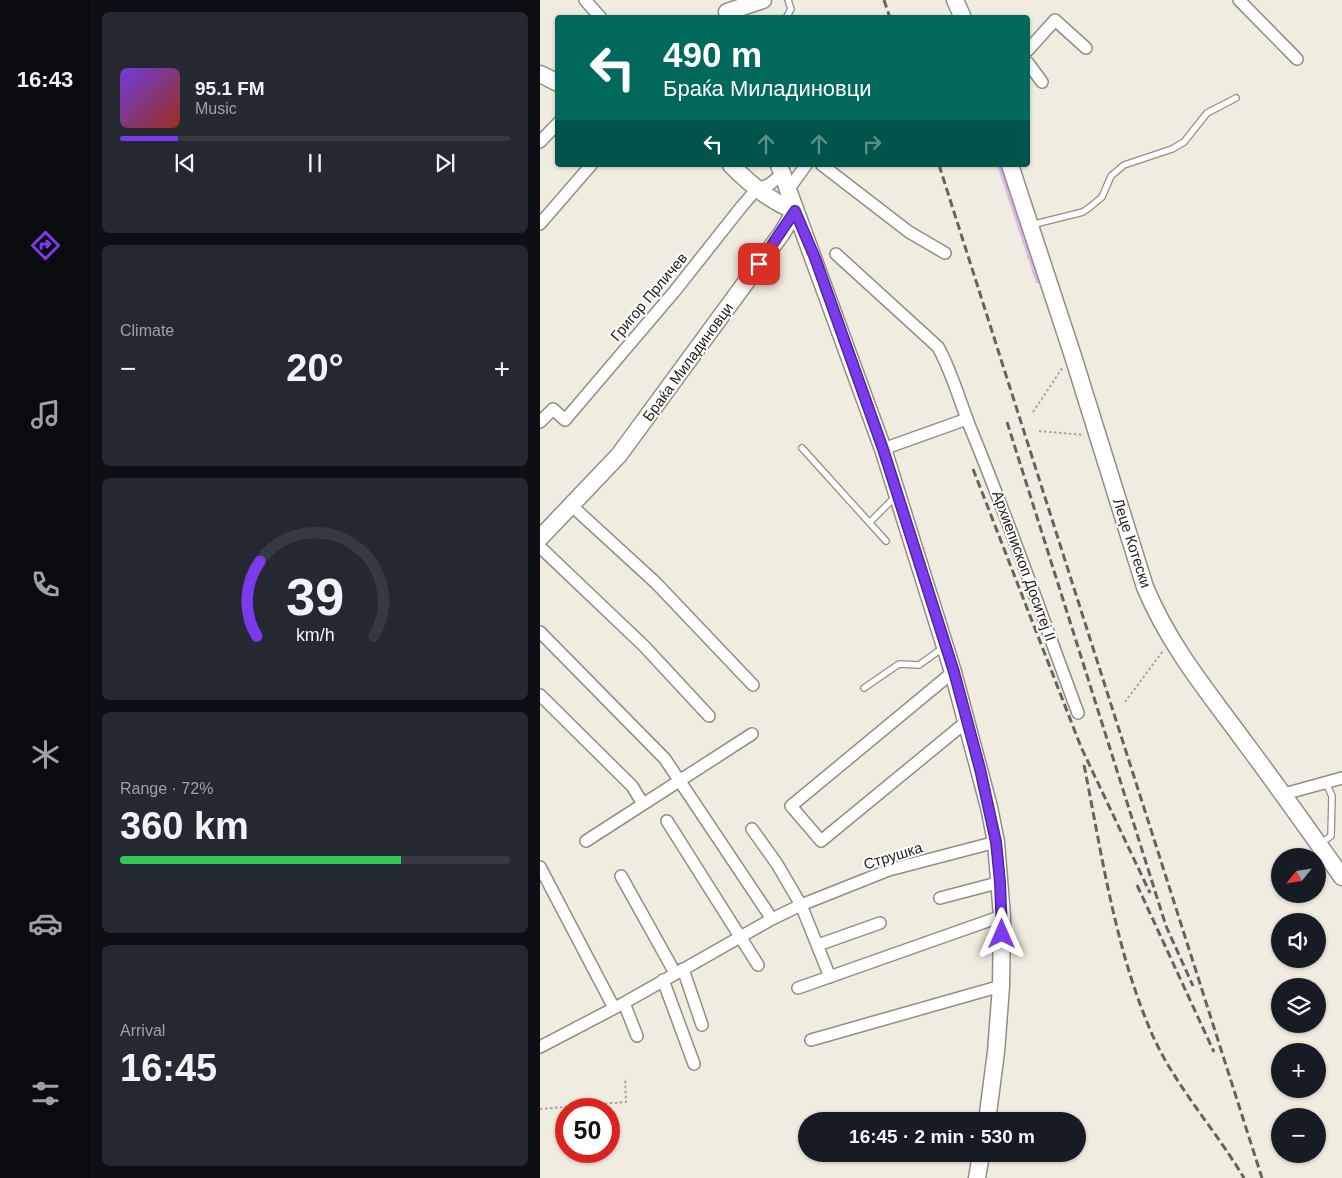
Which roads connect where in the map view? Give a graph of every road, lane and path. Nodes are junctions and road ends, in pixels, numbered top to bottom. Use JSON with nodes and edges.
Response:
{"nodes":[{"id":1,"x":585,"y":0,"type":"edge"},
{"id":2,"x":763,"y":0,"type":"edge"},
{"id":3,"x":788,"y":0,"type":"edge"},
{"id":4,"x":1239,"y":0,"type":"edge"},
{"id":5,"x":726,"y":10,"type":"edge"},
{"id":6,"x":598,"y":15,"type":"edge"},
{"id":7,"x":788,"y":15,"type":"edge"},
{"id":8,"x":1030,"y":48,"type":"edge"},
{"id":9,"x":1086,"y":48,"type":"dead end"},
{"id":10,"x":1298,"y":59,"type":"dead end"},
{"id":11,"x":1030,"y":66,"type":"edge"},
{"id":12,"x":540,"y":74,"type":"edge"},
{"id":13,"x":555,"y":82,"type":"edge"},
{"id":14,"x":1042,"y":82,"type":"dead end"},
{"id":15,"x":1236,"y":98,"type":"dead end"},
{"id":16,"x":555,"y":126,"type":"edge"},
{"id":17,"x":540,"y":142,"type":"edge"},
{"id":18,"x":589,"y":167,"type":"edge"},
{"id":19,"x":733,"y":167,"type":"edge"},
{"id":20,"x":805,"y":167,"type":"edge"},
{"id":21,"x":825,"y":167,"type":"edge"},
{"id":22,"x":1011,"y":167,"type":"edge"},
{"id":23,"x":781,"y":170,"type":"edge"},
{"id":24,"x":756,"y":190,"type":"junction"},
{"id":25,"x":788,"y":190,"type":"junction"},
{"id":26,"x":795,"y":211,"type":"junction"},
{"id":27,"x":540,"y":224,"type":"edge"},
{"id":28,"x":1029,"y":226,"type":"junction"},
{"id":29,"x":945,"y":253,"type":"dead end"},
{"id":30,"x":836,"y":254,"type":"dead end"},
{"id":31,"x":1072,"y":353,"type":"junction"},
{"id":32,"x":1033,"y":412,"type":"dead end"},
{"id":33,"x":967,"y":420,"type":"junction"},
{"id":34,"x":540,"y":422,"type":"edge"},
{"id":35,"x":1039,"y":431,"type":"dead end"},
{"id":36,"x":1099,"y":436,"type":"junction"},
{"id":37,"x":802,"y":448,"type":"dead end"},
{"id":38,"x":883,"y":449,"type":"junction"},
{"id":39,"x":897,"y":496,"type":"junction"},
{"id":40,"x":572,"y":506,"type":"junction"},
{"id":41,"x":870,"y":522,"type":"junction"},
{"id":42,"x":540,"y":538,"type":"edge"},
{"id":43,"x":886,"y":541,"type":"dead end"},
{"id":44,"x":540,"y":546,"type":"edge"},
{"id":45,"x":540,"y":632,"type":"edge"},
{"id":46,"x":1170,"y":641,"type":"junction"},
{"id":47,"x":945,"y":646,"type":"junction"},
{"id":48,"x":954,"y":672,"type":"junction"},
{"id":49,"x":753,"y":685,"type":"dead end"},
{"id":50,"x":864,"y":688,"type":"dead end"},
{"id":51,"x":540,"y":695,"type":"edge"},
{"id":52,"x":1125,"y":702,"type":"dead end"},
{"id":53,"x":1078,"y":713,"type":"dead end"},
{"id":54,"x":709,"y":716,"type":"dead end"},
{"id":55,"x":966,"y":722,"type":"junction"},
{"id":56,"x":752,"y":734,"type":"dead end"},
{"id":57,"x":1342,"y":778,"type":"edge"},
{"id":58,"x":680,"y":781,"type":"junction"},
{"id":59,"x":1326,"y":783,"type":"junction"},
{"id":60,"x":1284,"y":794,"type":"junction"},
{"id":61,"x":643,"y":804,"type":"junction"},
{"id":62,"x":667,"y":821,"type":"dead end"},
{"id":63,"x":752,"y":829,"type":"dead end"},
{"id":64,"x":586,"y":841,"type":"dead end"},
{"id":65,"x":996,"y":842,"type":"junction"},
{"id":66,"x":1319,"y":844,"type":"junction"},
{"id":67,"x":542,"y":870,"type":"edge"},
{"id":68,"x":621,"y":876,"type":"dead end"},
{"id":69,"x":1342,"y":877,"type":"edge"},
{"id":70,"x":1000,"y":882,"type":"junction"},
{"id":71,"x":940,"y":898,"type":"dead end"},
{"id":72,"x":800,"y":905,"type":"junction"},
{"id":73,"x":1002,"y":916,"type":"junction"},
{"id":74,"x":772,"y":918,"type":"junction"},
{"id":75,"x":880,"y":923,"type":"dead end"},
{"id":76,"x":742,"y":936,"type":"junction"},
{"id":77,"x":818,"y":945,"type":"junction"},
{"id":78,"x":758,"y":965,"type":"dead end"},
{"id":79,"x":679,"y":971,"type":"junction"},
{"id":80,"x":830,"y":977,"type":"junction"},
{"id":81,"x":664,"y":980,"type":"junction"},
{"id":82,"x":1001,"y":986,"type":"junction"},
{"id":83,"x":798,"y":988,"type":"dead end"},
{"id":84,"x":618,"y":1006,"type":"junction"},
{"id":85,"x":702,"y":1025,"type":"dead end"},
{"id":86,"x":637,"y":1036,"type":"dead end"},
{"id":87,"x":811,"y":1040,"type":"dead end"},
{"id":88,"x":540,"y":1046,"type":"edge"},
{"id":89,"x":694,"y":1064,"type":"dead end"},
{"id":90,"x":625,"y":1078,"type":"dead end"},
{"id":91,"x":540,"y":1109,"type":"edge"},
{"id":92,"x":988,"y":1112,"type":"edge"},
{"id":93,"x":980,"y":1162,"type":"edge"},
{"id":94,"x":977,"y":1178,"type":"edge"}],
"edges":[{"from":1,"to":6,"type":"street"},
{"from":2,"to":5,"type":"main road"},
{"from":3,"to":7,"type":"lane"},
{"from":4,"to":10,"type":"street"},
{"from":8,"to":9,"type":"street"},
{"from":11,"to":14,"type":"street"},
{"from":12,"to":13,"type":"main road"},
{"from":15,"to":28,"type":"lane"},
{"from":16,"to":17,"type":"street"},
{"from":18,"to":27,"type":"street"},
{"from":19,"to":24,"type":"main road"},
{"from":20,"to":25,"type":"street"},
{"from":21,"to":29,"type":"street"},
{"from":22,"to":28,"type":"main road","name":"Леце Котески"},
{"from":23,"to":24,"type":"street","name":"Григор Прличев"},
{"from":23,"to":25,"type":"main road"},
{"from":24,"to":26,"type":"main road"},
{"from":24,"to":34,"type":"street","name":"Григор Прличев"},
{"from":25,"to":26,"type":"main road"},
{"from":26,"to":38,"type":"main road"},
{"from":26,"to":40,"type":"main road","name":"Браќа Миладиновци"},
{"from":28,"to":31,"type":"main road","name":"Леце Котески"},
{"from":30,"to":33,"type":"street","name":"Архиепископ Доситеј II"},
{"from":31,"to":32,"type":"path"},
{"from":31,"to":36,"type":"main road","name":"Леце Котески"},
{"from":33,"to":38,"type":"street"},
{"from":33,"to":53,"type":"street","name":"Архиепископ Доситеј II"},
{"from":35,"to":36,"type":"path"},
{"from":36,"to":46,"type":"main road","name":"Леце Котески"},
{"from":37,"to":41,"type":"lane"},
{"from":38,"to":39,"type":"main road"},
{"from":39,"to":41,"type":"lane"},
{"from":39,"to":47,"type":"main road"},
{"from":40,"to":42,"type":"main road","name":"Браќа Миладиновци"},
{"from":40,"to":49,"type":"street"},
{"from":41,"to":43,"type":"lane"},
{"from":44,"to":54,"type":"street"},
{"from":45,"to":58,"type":"street"},
{"from":46,"to":52,"type":"path"},
{"from":46,"to":60,"type":"main road","name":"Леце Котески"},
{"from":47,"to":48,"type":"main road"},
{"from":47,"to":50,"type":"lane"},
{"from":48,"to":55,"type":"main road"},
{"from":48,"to":55,"type":"street"},
{"from":51,"to":61,"type":"street"},
{"from":55,"to":65,"type":"main road"},
{"from":56,"to":58,"type":"street"},
{"from":57,"to":59,"type":"street"},
{"from":58,"to":61,"type":"street"},
{"from":58,"to":74,"type":"street"},
{"from":59,"to":60,"type":"street"},
{"from":59,"to":66,"type":"lane"},
{"from":60,"to":66,"type":"main road","name":"Леце Котески"},
{"from":61,"to":64,"type":"street"},
{"from":62,"to":76,"type":"street"},
{"from":63,"to":72,"type":"street"},
{"from":65,"to":70,"type":"main road"},
{"from":65,"to":72,"type":"street","name":"Струшка"},
{"from":66,"to":69,"type":"main road","name":"Леце Котески"},
{"from":67,"to":84,"type":"street"},
{"from":68,"to":79,"type":"street"},
{"from":70,"to":71,"type":"street"},
{"from":70,"to":73,"type":"main road"},
{"from":72,"to":74,"type":"street","name":"Струшка"},
{"from":72,"to":77,"type":"street"},
{"from":73,"to":80,"type":"street"},
{"from":73,"to":82,"type":"main road"},
{"from":74,"to":76,"type":"street","name":"Струшка"},
{"from":75,"to":77,"type":"street"},
{"from":76,"to":78,"type":"street"},
{"from":76,"to":79,"type":"street","name":"Струшка"},
{"from":77,"to":80,"type":"street"},
{"from":79,"to":81,"type":"street","name":"Струшка"},
{"from":79,"to":85,"type":"street"},
{"from":80,"to":83,"type":"street"},
{"from":81,"to":84,"type":"street","name":"Струшка"},
{"from":81,"to":89,"type":"street"},
{"from":82,"to":87,"type":"street"},
{"from":82,"to":92,"type":"main road"},
{"from":84,"to":86,"type":"street"},
{"from":84,"to":88,"type":"street","name":"Струшка"},
{"from":90,"to":91,"type":"path"},
{"from":93,"to":94,"type":"main road"}]}
